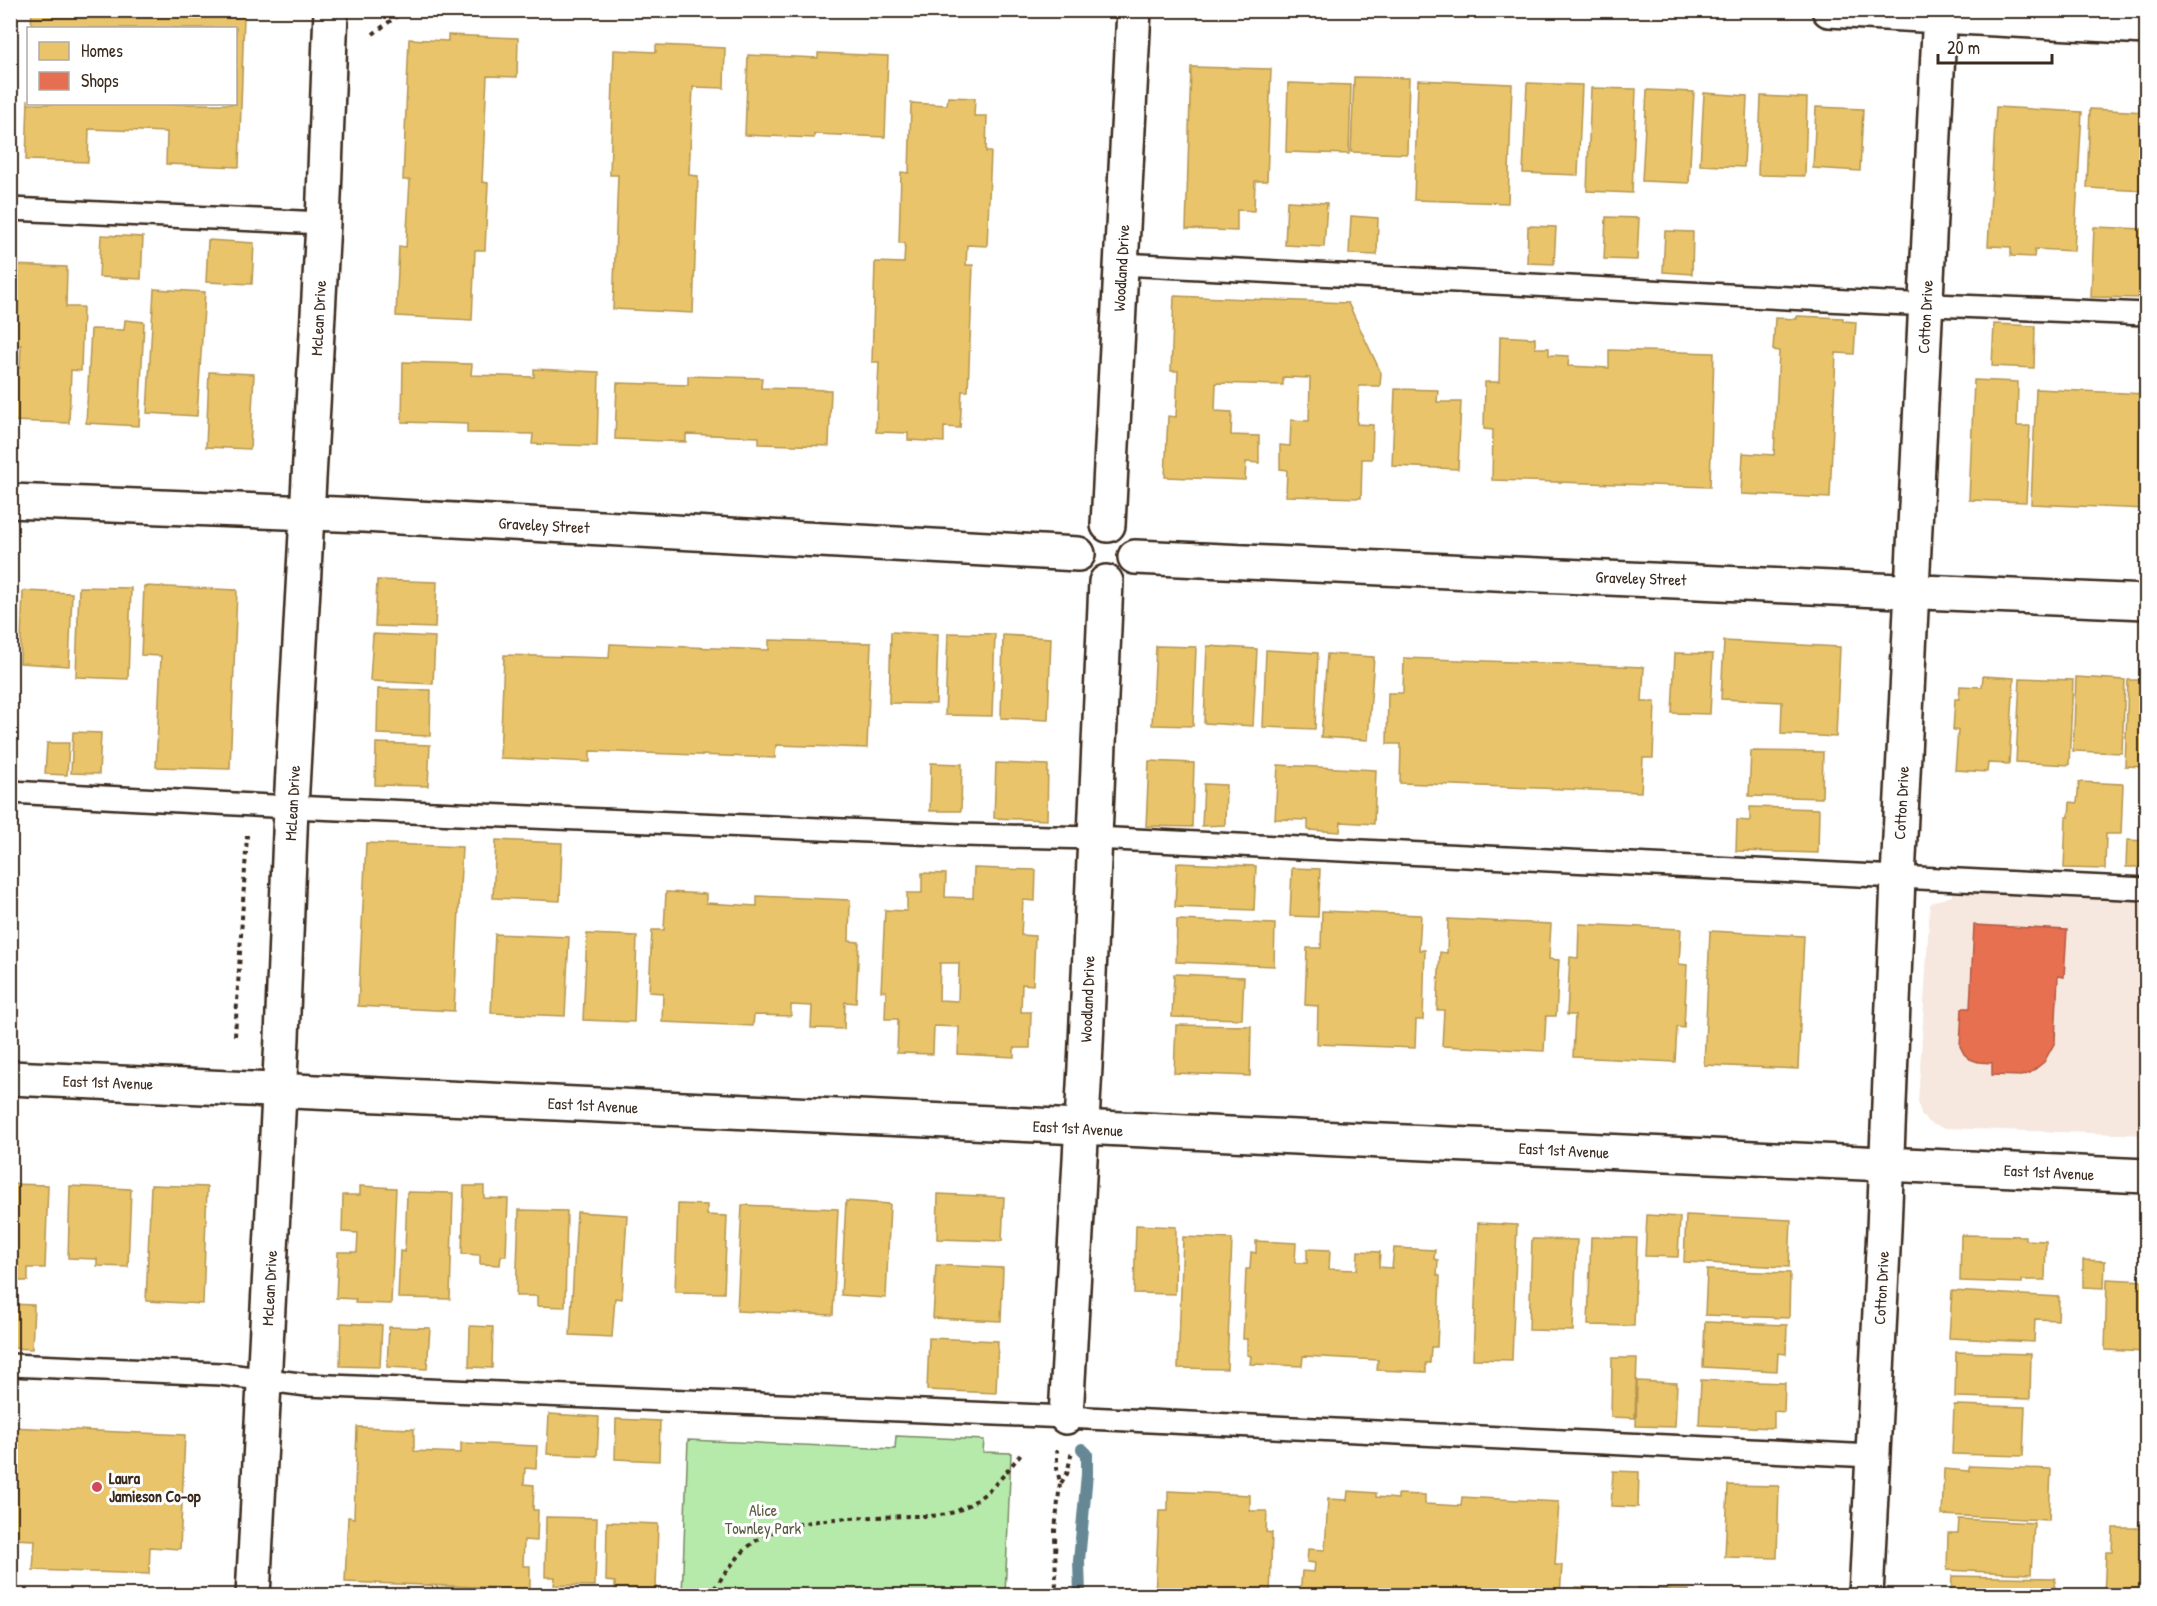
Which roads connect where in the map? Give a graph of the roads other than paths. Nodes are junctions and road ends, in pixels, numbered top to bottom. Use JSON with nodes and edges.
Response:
{"nodes":[{"id":1,"x":331,"y":10,"type":"edge"},
{"id":2,"x":1134,"y":10,"type":"edge"},
{"id":3,"x":1829,"y":10,"type":"edge"},
{"id":4,"x":1940,"y":13,"type":"edge"},
{"id":5,"x":2146,"y":27,"type":"edge"},
{"id":6,"x":10,"y":208,"type":"edge"},
{"id":7,"x":323,"y":223,"type":"junction"},
{"id":8,"x":1120,"y":264,"type":"junction"},
{"id":9,"x":1925,"y":304,"type":"junction"},
{"id":10,"x":2146,"y":314,"type":"edge"},
{"id":11,"x":10,"y":501,"type":"edge"},
{"id":12,"x":307,"y":512,"type":"junction"},
{"id":13,"x":1108,"y":525,"type":"junction"},
{"id":14,"x":1077,"y":554,"type":"junction"},
{"id":15,"x":1135,"y":557,"type":"junction"},
{"id":16,"x":1106,"y":582,"type":"junction"},
{"id":17,"x":1912,"y":590,"type":"junction"},
{"id":18,"x":2146,"y":602,"type":"edge"},
{"id":19,"x":10,"y":792,"type":"edge"},
{"id":20,"x":291,"y":807,"type":"junction"},
{"id":21,"x":1094,"y":838,"type":"junction"},
{"id":22,"x":1898,"y":878,"type":"junction"},
{"id":23,"x":2146,"y":889,"type":"edge"},
{"id":24,"x":10,"y":1078,"type":"edge"},
{"id":25,"x":279,"y":1090,"type":"junction"},
{"id":26,"x":1082,"y":1129,"type":"junction"},
{"id":27,"x":1887,"y":1164,"type":"junction"},
{"id":28,"x":2146,"y":1176,"type":"edge"},
{"id":29,"x":10,"y":1365,"type":"edge"},
{"id":30,"x":264,"y":1379,"type":"junction"},
{"id":31,"x":1066,"y":1417,"type":"junction"},
{"id":32,"x":1872,"y":1455,"type":"junction"},
{"id":33,"x":253,"y":1596,"type":"edge"},
{"id":34,"x":1866,"y":1596,"type":"edge"}],
"edges":[{"from":1,"to":7,"type":"street","name":"McLean Drive"},
{"from":2,"to":8,"type":"street","name":"Woodland Drive"},
{"from":3,"to":4,"type":"street"},
{"from":4,"to":5,"type":"street"},
{"from":4,"to":9,"type":"street","name":"Cotton Drive"},
{"from":6,"to":7,"type":"lane"},
{"from":7,"to":12,"type":"street","name":"McLean Drive"},
{"from":8,"to":9,"type":"lane"},
{"from":8,"to":13,"type":"street","name":"Woodland Drive"},
{"from":9,"to":10,"type":"lane"},
{"from":9,"to":17,"type":"street","name":"Cotton Drive"},
{"from":11,"to":12,"type":"street","name":"Graveley Street"},
{"from":12,"to":14,"type":"street","name":"Graveley Street"},
{"from":12,"to":20,"type":"street","name":"McLean Drive"},
{"from":13,"to":14,"type":"street"},
{"from":13,"to":15,"type":"street"},
{"from":14,"to":16,"type":"street"},
{"from":15,"to":16,"type":"street"},
{"from":15,"to":17,"type":"street","name":"Graveley Street"},
{"from":16,"to":21,"type":"street","name":"Woodland Drive"},
{"from":17,"to":18,"type":"street","name":"Graveley Street"},
{"from":17,"to":22,"type":"street","name":"Cotton Drive"},
{"from":19,"to":20,"type":"lane"},
{"from":20,"to":21,"type":"lane"},
{"from":20,"to":25,"type":"street","name":"McLean Drive"},
{"from":21,"to":22,"type":"lane"},
{"from":21,"to":26,"type":"street","name":"Woodland Drive"},
{"from":22,"to":23,"type":"lane"},
{"from":22,"to":27,"type":"street","name":"Cotton Drive"},
{"from":24,"to":25,"type":"street","name":"East 1st Avenue"},
{"from":25,"to":26,"type":"street","name":"East 1st Avenue"},
{"from":25,"to":30,"type":"street","name":"McLean Drive"},
{"from":26,"to":27,"type":"street","name":"East 1st Avenue"},
{"from":26,"to":31,"type":"street","name":"Woodland Drive"},
{"from":27,"to":28,"type":"street","name":"East 1st Avenue"},
{"from":27,"to":32,"type":"street","name":"Cotton Drive"},
{"from":29,"to":30,"type":"lane"},
{"from":30,"to":31,"type":"lane"},
{"from":30,"to":33,"type":"street","name":"McLean Drive"},
{"from":31,"to":32,"type":"lane"},
{"from":32,"to":34,"type":"street","name":"Cotton Drive"}]}
